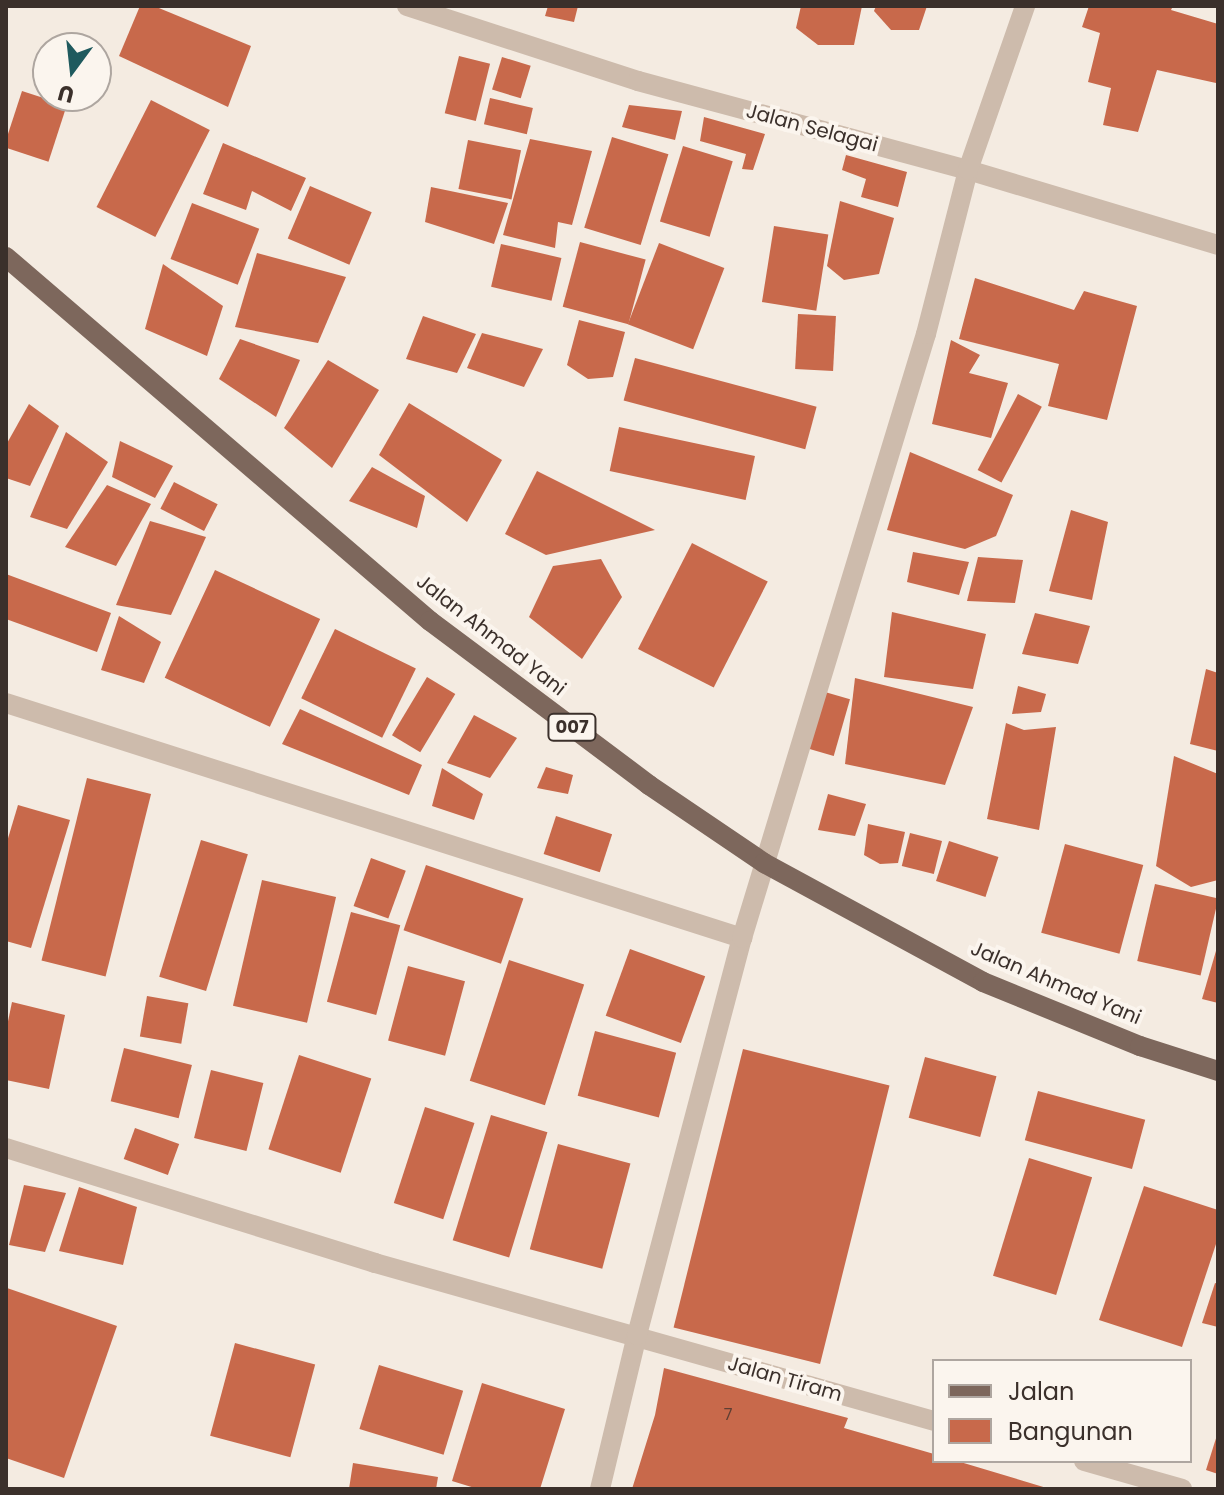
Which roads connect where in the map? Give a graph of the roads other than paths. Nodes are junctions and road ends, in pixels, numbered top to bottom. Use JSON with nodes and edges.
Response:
{"nodes":[{"id":1,"x":407,"y":6,"type":"edge"},
{"id":2,"x":1025,"y":6,"type":"edge"},
{"id":3,"x":968,"y":170,"type":"junction"},
{"id":4,"x":1218,"y":245,"type":"edge"},
{"id":5,"x":6,"y":257,"type":"edge"},
{"id":6,"x":6,"y":703,"type":"edge"},
{"id":7,"x":764,"y":863,"type":"junction"},
{"id":8,"x":742,"y":938,"type":"junction"},
{"id":9,"x":1218,"y":1071,"type":"edge"},
{"id":10,"x":6,"y":1148,"type":"edge"},
{"id":11,"x":637,"y":1335,"type":"junction"},
{"id":12,"x":932,"y":1420,"type":"edge"},
{"id":13,"x":1091,"y":1463,"type":"edge"},
{"id":14,"x":600,"y":1489,"type":"edge"},
{"id":15,"x":1182,"y":1489,"type":"edge"}],
"edges":[{"from":1,"to":3,"type":"street","name":"Jalan Selagai"},
{"from":2,"to":3,"type":"street"},
{"from":3,"to":4,"type":"street","name":"Jalan Selagai"},
{"from":3,"to":7,"type":"street"},
{"from":5,"to":7,"type":"main road","name":"Jalan Ahmad Yani","number":"007"},
{"from":6,"to":8,"type":"street"},
{"from":7,"to":8,"type":"street"},
{"from":7,"to":9,"type":"main road","name":"Jalan Ahmad Yani","number":"007"},
{"from":8,"to":11,"type":"street"},
{"from":10,"to":11,"type":"street","name":"Jalan Tiram"},
{"from":11,"to":12,"type":"street","name":"Jalan Tiram"},
{"from":11,"to":14,"type":"street"},
{"from":13,"to":15,"type":"street"}]}
